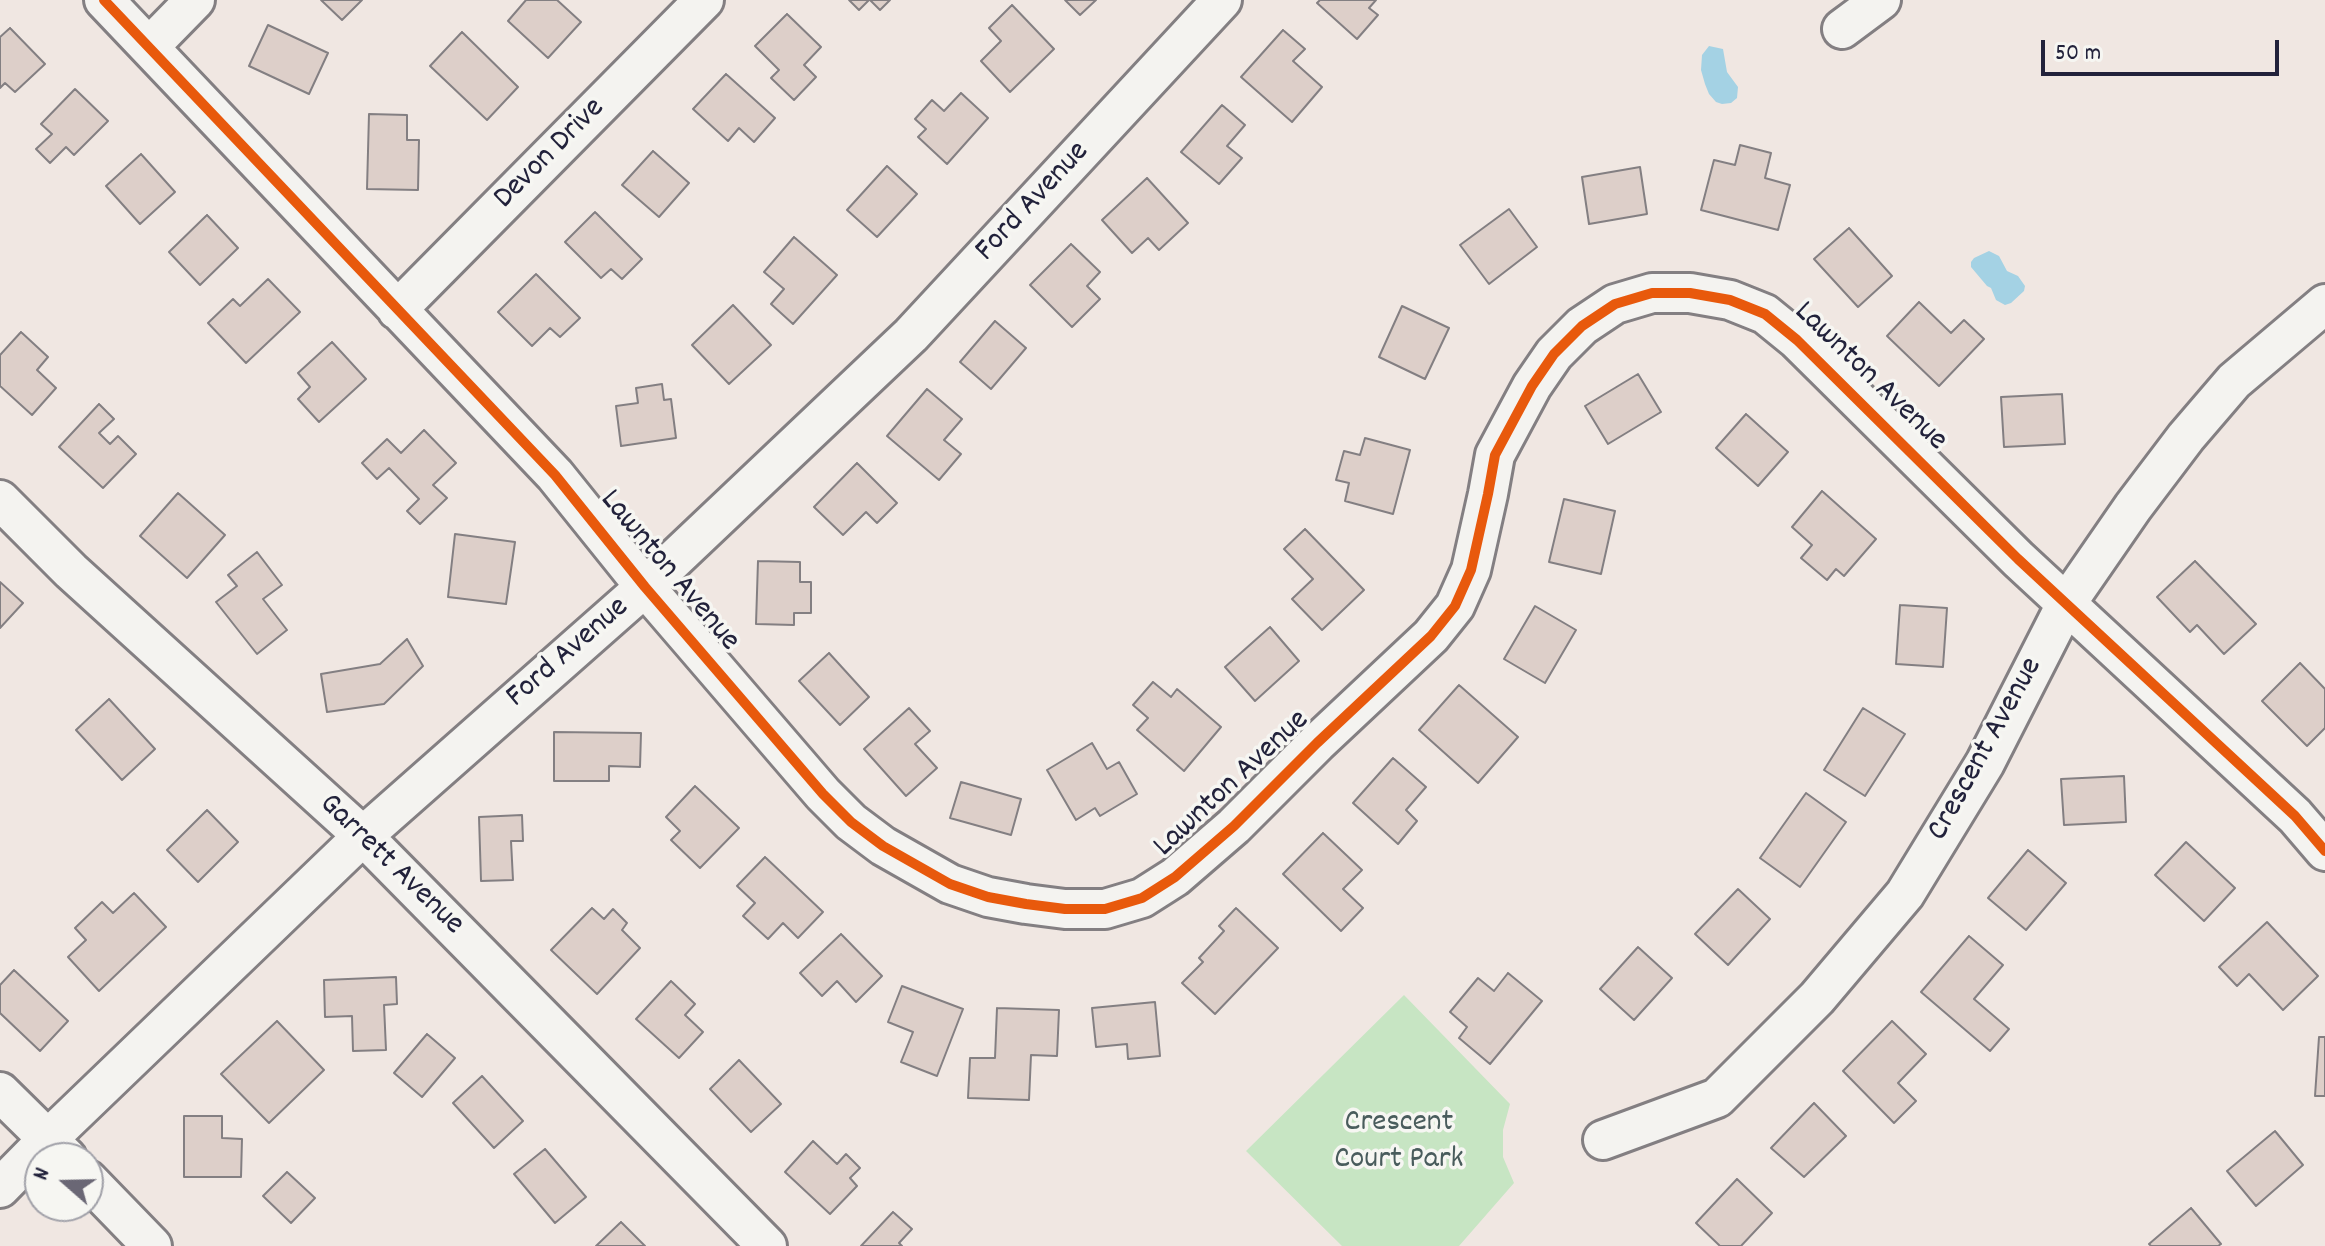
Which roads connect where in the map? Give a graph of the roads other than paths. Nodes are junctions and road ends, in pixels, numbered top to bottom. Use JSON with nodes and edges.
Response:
{"nodes":[{"id":1,"x":104,"y":0,"type":"edge"},
{"id":2,"x":195,"y":0,"type":"edge"},
{"id":3,"x":704,"y":0,"type":"edge"},
{"id":4,"x":1222,"y":0,"type":"edge"},
{"id":5,"x":1881,"y":0,"type":"edge"},
{"id":6,"x":1842,"y":29,"type":"dead end"},
{"id":7,"x":150,"y":46,"type":"junction"},
{"id":8,"x":2325,"y":304,"type":"edge"},
{"id":9,"x":397,"y":310,"type":"junction"},
{"id":10,"x":0,"y":500,"type":"edge"},
{"id":11,"x":645,"y":587,"type":"junction"},
{"id":12,"x":2066,"y":604,"type":"junction"},
{"id":13,"x":363,"y":836,"type":"junction"},
{"id":14,"x":2325,"y":851,"type":"edge"},
{"id":15,"x":0,"y":1092,"type":"edge"},
{"id":16,"x":1603,"y":1140,"type":"dead end"},
{"id":17,"x":51,"y":1142,"type":"edge"},
{"id":18,"x":63,"y":1142,"type":"edge"},
{"id":19,"x":24,"y":1171,"type":"edge"},
{"id":20,"x":0,"y":1188,"type":"edge"},
{"id":21,"x":104,"y":1196,"type":"edge"},
{"id":22,"x":152,"y":1246,"type":"edge"},
{"id":23,"x":767,"y":1246,"type":"edge"}],
"edges":[{"from":1,"to":7,"type":"street","name":"Lawnton Avenue"},
{"from":2,"to":7,"type":"street"},
{"from":3,"to":9,"type":"street","name":"Devon Drive"},
{"from":4,"to":11,"type":"street","name":"Ford Avenue"},
{"from":5,"to":6,"type":"street"},
{"from":7,"to":9,"type":"street","name":"Lawnton Avenue"},
{"from":8,"to":12,"type":"street","name":"Crescent Avenue"},
{"from":9,"to":11,"type":"street","name":"Lawnton Avenue"},
{"from":10,"to":13,"type":"street","name":"Garrett Avenue"},
{"from":11,"to":12,"type":"street","name":"Lawnton Avenue"},
{"from":11,"to":13,"type":"street","name":"Ford Avenue"},
{"from":12,"to":14,"type":"street","name":"Lawnton Avenue"},
{"from":12,"to":16,"type":"street","name":"Crescent Avenue"},
{"from":13,"to":18,"type":"street","name":"Ford Avenue"},
{"from":13,"to":23,"type":"street","name":"Garrett Avenue"},
{"from":15,"to":17,"type":"street"},
{"from":19,"to":20,"type":"street","name":"Ford Avenue"},
{"from":21,"to":22,"type":"street"}]}
